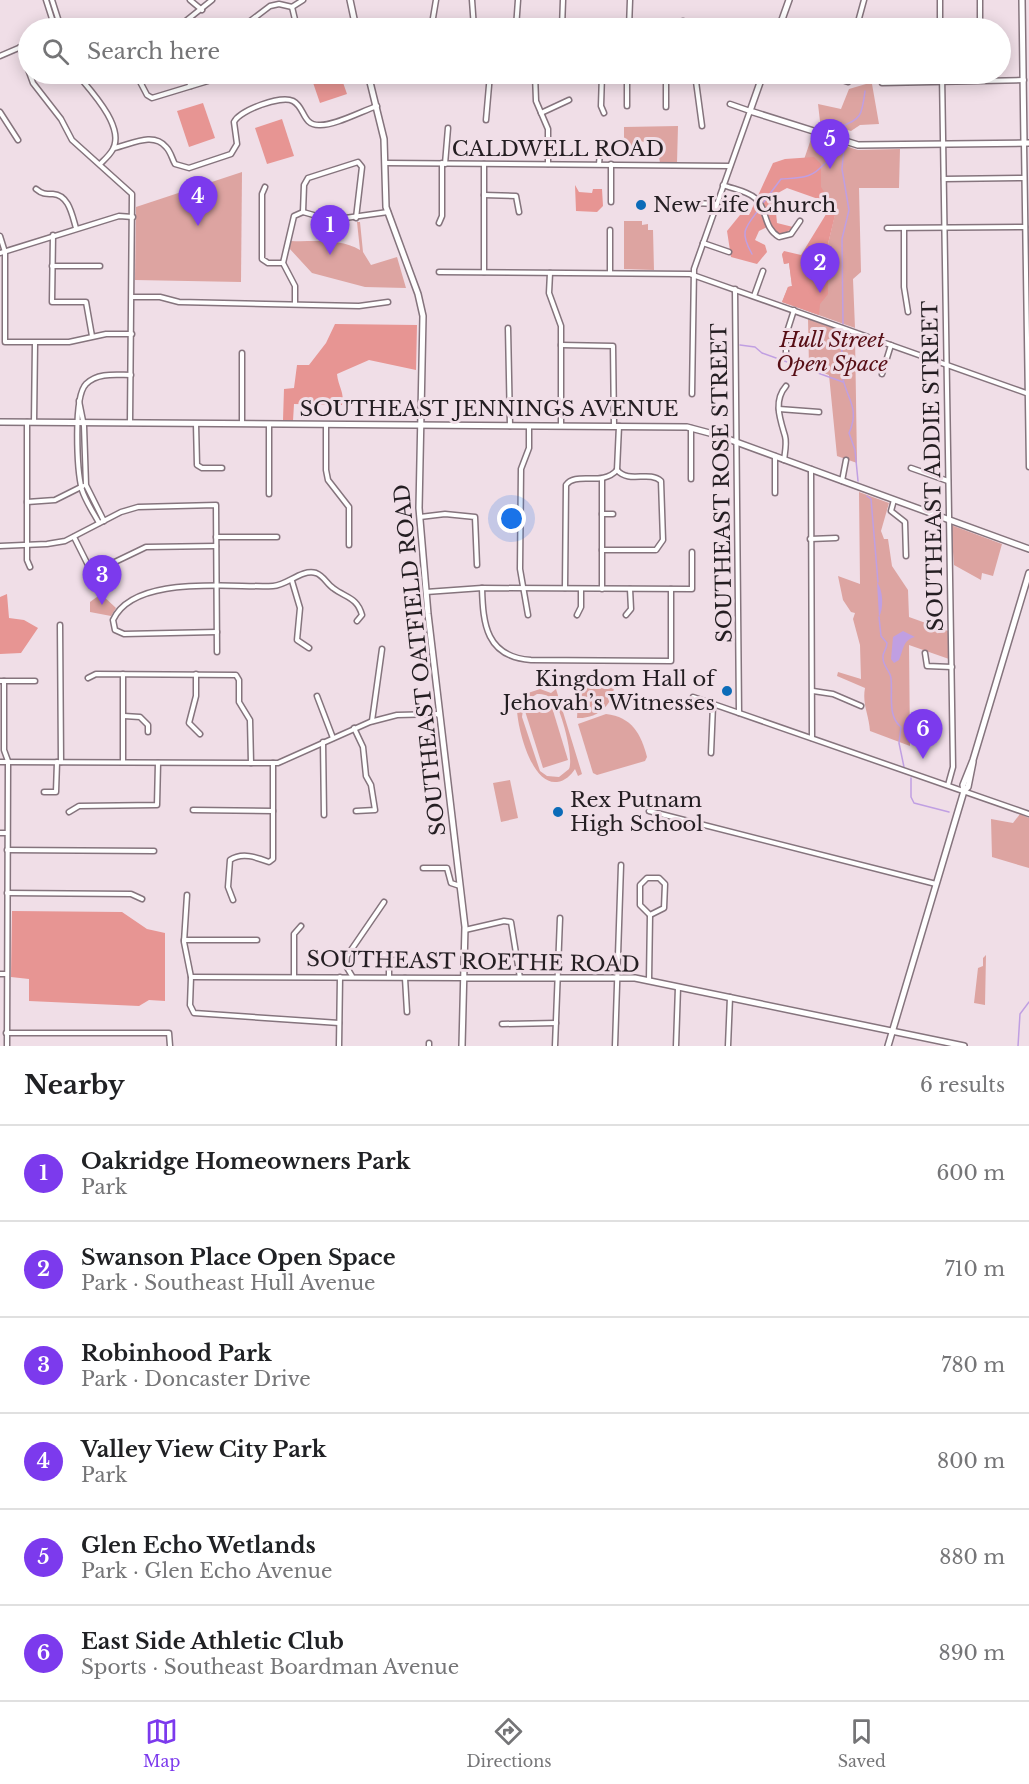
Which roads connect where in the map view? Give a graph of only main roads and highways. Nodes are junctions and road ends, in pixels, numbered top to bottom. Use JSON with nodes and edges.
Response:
{"nodes":[{"id":1,"x":350,"y":0,"type":"edge"},
{"id":2,"x":789,"y":0,"type":"edge"},
{"id":3,"x":1022,"y":0,"type":"edge"},
{"id":4,"x":354,"y":18,"type":"edge"},
{"id":5,"x":783,"y":18,"type":"edge"},
{"id":6,"x":371,"y":84,"type":"edge"},
{"id":7,"x":760,"y":84,"type":"edge"},
{"id":8,"x":1027,"y":143,"type":"edge"},
{"id":9,"x":0,"y":422,"type":"edge"},
{"id":10,"x":419,"y":426,"type":"junction"},
{"id":11,"x":1029,"y":549,"type":"edge"},
{"id":12,"x":1029,"y":573,"type":"edge"},
{"id":13,"x":1027,"y":586,"type":"edge"},
{"id":14,"x":464,"y":978,"type":"junction"},
{"id":15,"x":892,"y":1030,"type":"junction"},
{"id":16,"x":462,"y":1046,"type":"edge"},
{"id":17,"x":888,"y":1046,"type":"edge"},
{"id":18,"x":964,"y":1046,"type":"edge"}],
"edges":[{"from":1,"to":4,"type":"main road"},
{"from":2,"to":5,"type":"main road"},
{"from":3,"to":8,"type":"main road"},
{"from":6,"to":10,"type":"main road","name":"SOUTHEAST OATFIELD ROAD"},
{"from":7,"to":8,"type":"main road"},
{"from":9,"to":10,"type":"main road","name":"SOUTHEAST JENNINGS AVENUE"},
{"from":10,"to":11,"type":"main road","name":"SOUTHEAST JENNINGS AVENUE"},
{"from":10,"to":14,"type":"main road","name":"SOUTHEAST OATFIELD ROAD"},
{"from":12,"to":13,"type":"main road"},
{"from":13,"to":15,"type":"main road"},
{"from":14,"to":15,"type":"main road","name":"SOUTHEAST ROETHE ROAD"},
{"from":14,"to":16,"type":"main road","name":"SOUTHEAST OATFIELD ROAD"},
{"from":15,"to":17,"type":"main road"},
{"from":15,"to":18,"type":"main road","name":"SOUTHEAST ROETHE ROAD"}]}
